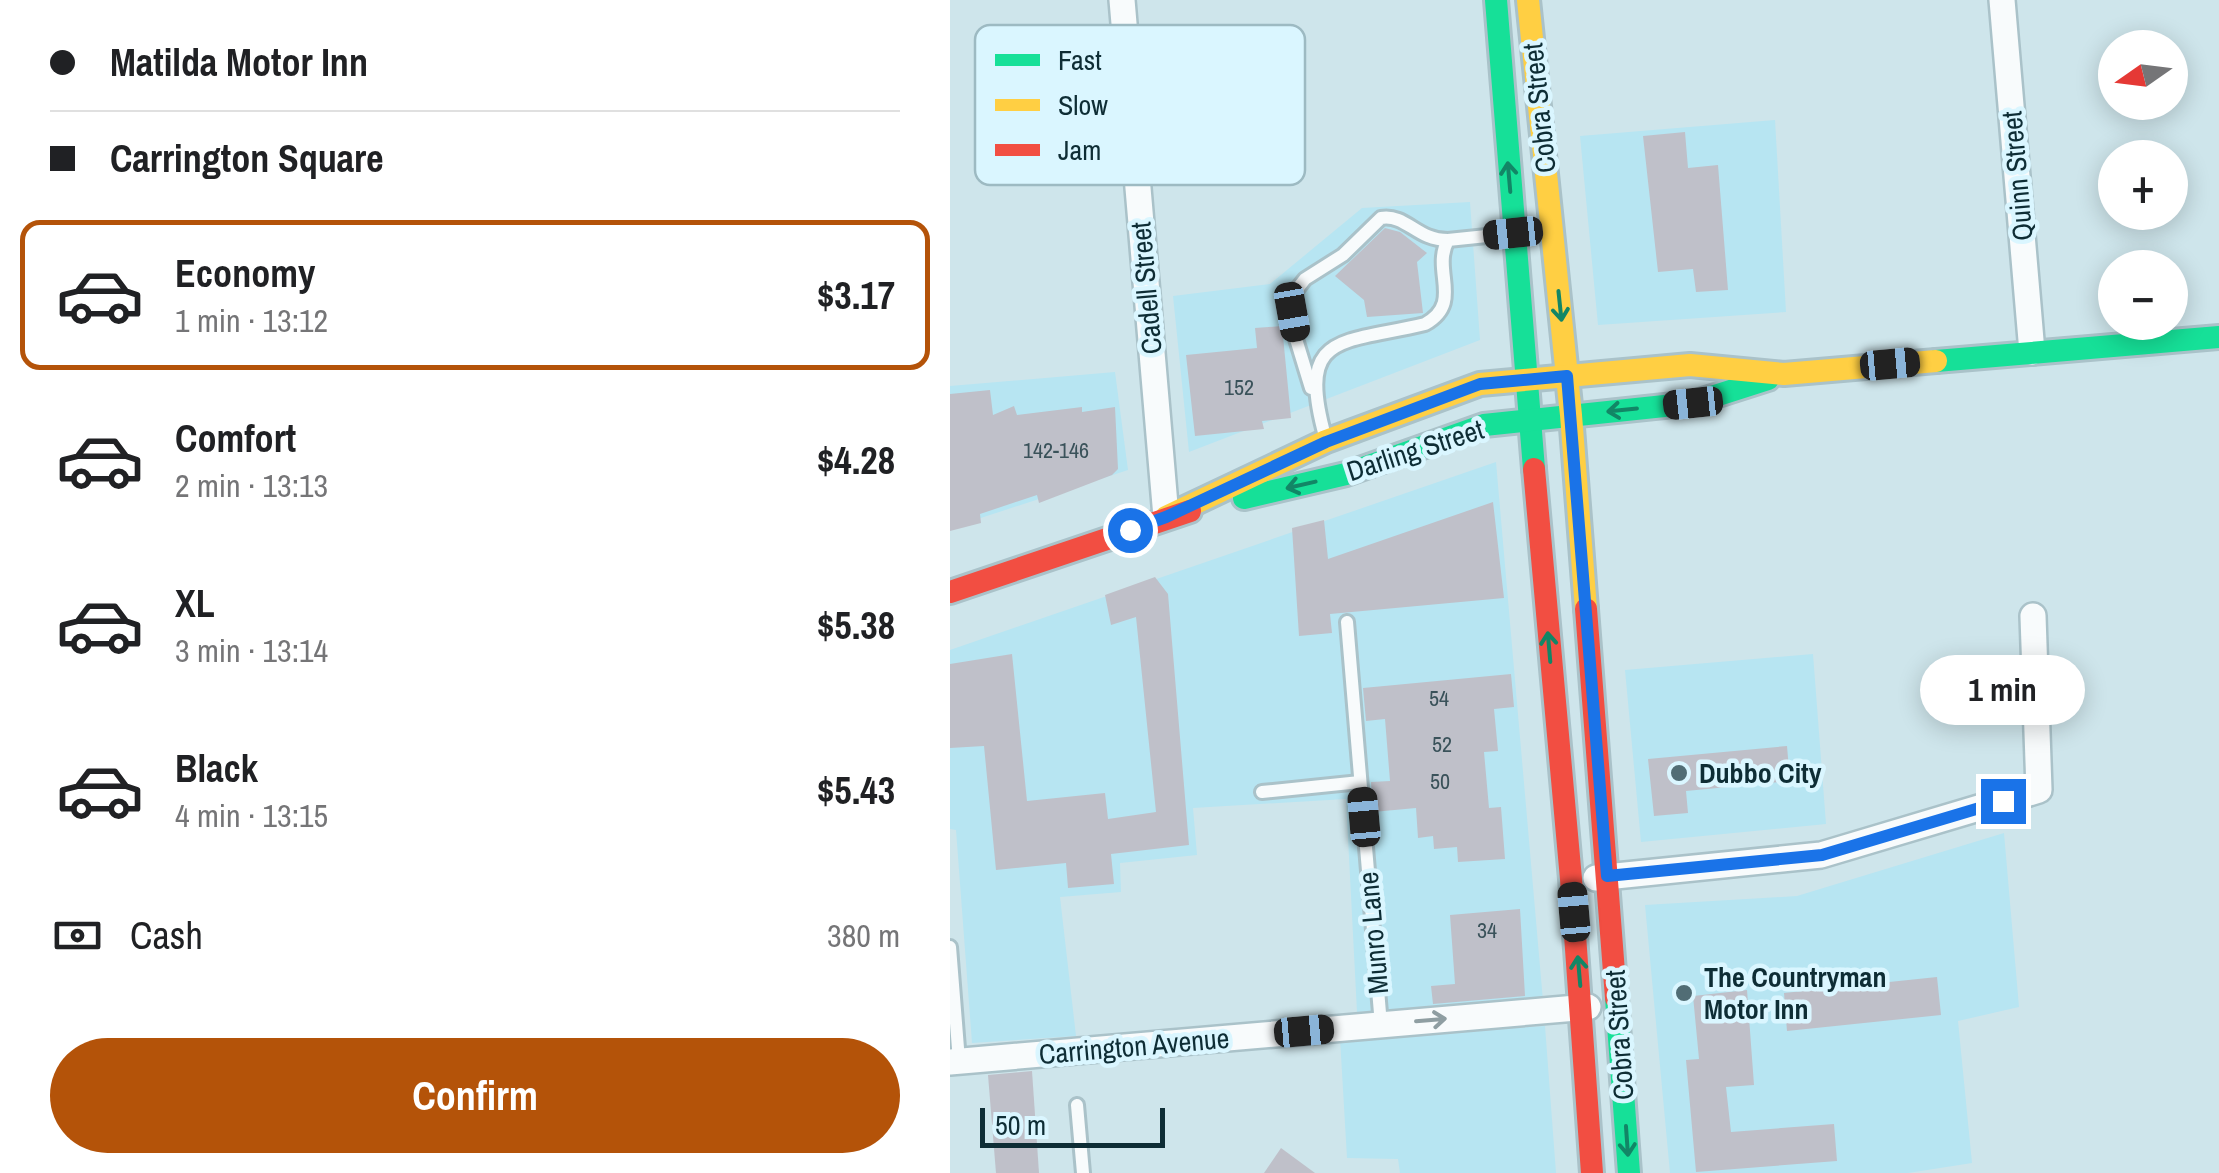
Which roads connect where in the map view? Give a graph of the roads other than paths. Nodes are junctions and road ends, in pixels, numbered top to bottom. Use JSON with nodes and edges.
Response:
{"nodes":[{"id":1,"x":1122,"y":0,"type":"edge"},
{"id":2,"x":1496,"y":0,"type":"edge"},
{"id":3,"x":1528,"y":0,"type":"edge"},
{"id":4,"x":2002,"y":0,"type":"edge"},
{"id":5,"x":1124,"y":25,"type":"edge"},
{"id":6,"x":1138,"y":185,"type":"edge"},
{"id":7,"x":1513,"y":233,"type":"junction"},
{"id":8,"x":1448,"y":240,"type":"junction"},
{"id":9,"x":2219,"y":336,"type":"edge"},
{"id":10,"x":2032,"y":352,"type":"junction"},
{"id":11,"x":1784,"y":374,"type":"junction"},
{"id":12,"x":1567,"y":376,"type":"junction"},
{"id":13,"x":1526,"y":379,"type":"junction"},
{"id":14,"x":1316,"y":405,"type":"junction"},
{"id":15,"x":1571,"y":415,"type":"junction"},
{"id":16,"x":1528,"y":420,"type":"junction"},
{"id":17,"x":1450,"y":436,"type":"junction"},
{"id":18,"x":1335,"y":452,"type":"junction"},
{"id":19,"x":1166,"y":517,"type":"junction"},
{"id":20,"x":950,"y":592,"type":"edge"},
{"id":21,"x":2033,"y":616,"type":"dead end"},
{"id":22,"x":1347,"y":622,"type":"dead end"},
{"id":23,"x":1360,"y":782,"type":"junction"},
{"id":24,"x":1262,"y":792,"type":"dead end"},
{"id":25,"x":1607,"y":876,"type":"junction"},
{"id":26,"x":1571,"y":881,"type":"junction"},
{"id":27,"x":950,"y":947,"type":"edge"},
{"id":28,"x":1616,"y":1004,"type":"junction"},
{"id":29,"x":1582,"y":1007,"type":"junction"},
{"id":30,"x":1381,"y":1024,"type":"junction"},
{"id":31,"x":954,"y":1062,"type":"edge"},
{"id":32,"x":1077,"y":1104,"type":"dead end"},
{"id":33,"x":1083,"y":1173,"type":"edge"},
{"id":34,"x":1592,"y":1173,"type":"edge"},
{"id":35,"x":1629,"y":1173,"type":"edge"}],
"edges":[{"from":1,"to":5,"type":"street","name":"Cadell Street"},
{"from":7,"to":2,"type":"main road","name":"Cobra Street","one_way":true},
{"from":3,"to":12,"type":"main road","name":"Cobra Street","one_way":true},
{"from":4,"to":10,"type":"street","name":"Quinn Street"},
{"from":6,"to":19,"type":"street","name":"Cadell Street"},
{"from":7,"to":8,"type":"lane"},
{"from":7,"to":13,"type":"main road","name":"Cobra Street"},
{"from":8,"to":14,"type":"lane"},
{"from":8,"to":14,"type":"lane"},
{"from":9,"to":10,"type":"main road","name":"Darling Street"},
{"from":10,"to":11,"type":"main road","name":"Darling Street"},
{"from":11,"to":12,"type":"main road","name":"Darling Street"},
{"from":11,"to":15,"type":"main road","name":"Darling Street","one_way":true},
{"from":12,"to":13,"type":"main road","name":"Darling Street"},
{"from":12,"to":15,"type":"main road","name":"Cobra Street"},
{"from":13,"to":16,"type":"main road","name":"Cobra Street"},
{"from":13,"to":18,"type":"main road","name":"Darling Street"},
{"from":14,"to":18,"type":"lane"},
{"from":15,"to":16,"type":"main road","name":"Darling Street"},
{"from":15,"to":25,"type":"main road","name":"Cobra Street"},
{"from":16,"to":17,"type":"main road","name":"Darling Street"},
{"from":26,"to":16,"type":"main road","name":"Cobra Street","one_way":true},
{"from":17,"to":18,"type":"lane"},
{"from":17,"to":19,"type":"main road","name":"Darling Street","one_way":true},
{"from":18,"to":19,"type":"main road","name":"Darling Street"},
{"from":19,"to":20,"type":"main road","name":"Darling Street"},
{"from":21,"to":25,"type":"street"},
{"from":22,"to":23,"type":"lane","name":"Munro Lane"},
{"from":23,"to":24,"type":"lane"},
{"from":23,"to":30,"type":"lane","name":"Munro Lane"},
{"from":25,"to":26,"type":"street"},
{"from":25,"to":28,"type":"main road","name":"Cobra Street"},
{"from":29,"to":26,"type":"main road","name":"Cobra Street","one_way":true},
{"from":27,"to":31,"type":"lane"},
{"from":28,"to":29,"type":"street","name":"Carrington Avenue"},
{"from":28,"to":35,"type":"main road","name":"Cobra Street","one_way":true},
{"from":30,"to":29,"type":"street","name":"Carrington Avenue","one_way":true},
{"from":29,"to":34,"type":"main road","name":"Cobra Street"},
{"from":30,"to":31,"type":"street","name":"Carrington Avenue"},
{"from":32,"to":33,"type":"lane"}]}
